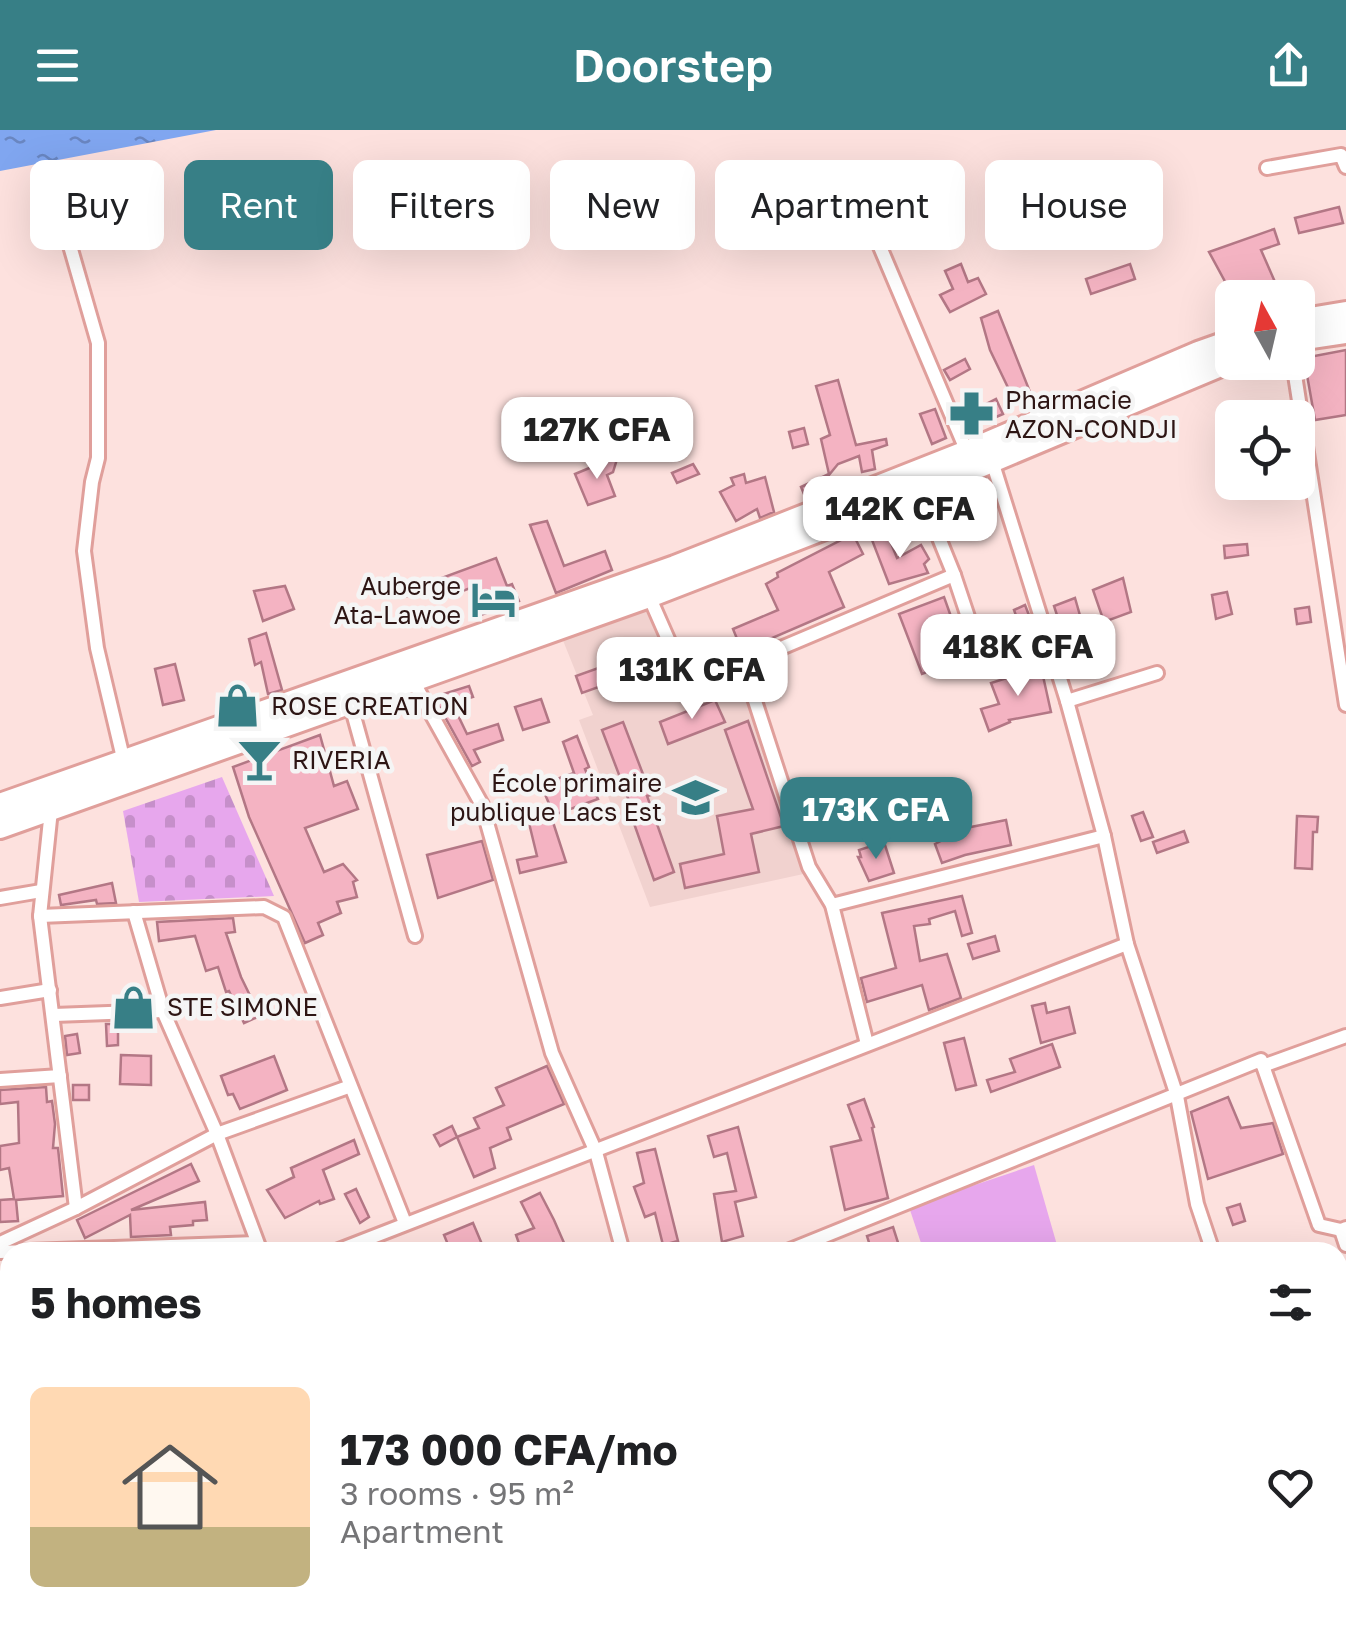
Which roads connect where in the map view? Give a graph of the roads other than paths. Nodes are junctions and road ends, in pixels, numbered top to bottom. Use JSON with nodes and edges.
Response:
{"nodes":[{"id":1,"x":1346,"y":167,"type":"edge"},
{"id":2,"x":1267,"y":168,"type":"dead end"},
{"id":3,"x":71,"y":250,"type":"edge"},
{"id":4,"x":881,"y":250,"type":"edge"},
{"id":5,"x":1346,"y":313,"type":"edge"},
{"id":6,"x":1315,"y":318,"type":"edge"},
{"id":7,"x":1346,"y":332,"type":"edge"},
{"id":8,"x":1315,"y":337,"type":"edge"},
{"id":9,"x":1215,"y":346,"type":"edge"},
{"id":10,"x":1215,"y":367,"type":"edge"},
{"id":11,"x":1296,"y":380,"type":"edge"},
{"id":12,"x":967,"y":452,"type":"junction"},
{"id":13,"x":992,"y":461,"type":"junction"},
{"id":14,"x":920,"y":491,"type":"junction"},
{"id":15,"x":954,"y":575,"type":"junction"},
{"id":16,"x":649,"y":596,"type":"junction"},
{"id":17,"x":980,"y":653,"type":"dead end"},
{"id":18,"x":743,"y":664,"type":"junction"},
{"id":19,"x":1157,"y":673,"type":"dead end"},
{"id":20,"x":413,"y":680,"type":"junction"},
{"id":21,"x":1067,"y":701,"type":"junction"},
{"id":22,"x":350,"y":702,"type":"junction"},
{"id":23,"x":1346,"y":705,"type":"edge"},
{"id":24,"x":124,"y":762,"type":"junction"},
{"id":25,"x":0,"y":805,"type":"edge"},
{"id":26,"x":50,"y":810,"type":"junction"},
{"id":27,"x":0,"y":827,"type":"edge"},
{"id":28,"x":1104,"y":836,"type":"junction"},
{"id":29,"x":41,"y":891,"type":"junction"},
{"id":30,"x":0,"y":898,"type":"edge"},
{"id":31,"x":832,"y":905,"type":"junction"},
{"id":32,"x":134,"y":912,"type":"junction"},
{"id":33,"x":40,"y":916,"type":"junction"},
{"id":34,"x":415,"y":936,"type":"dead end"},
{"id":35,"x":1127,"y":944,"type":"junction"},
{"id":36,"x":50,"y":990,"type":"junction"},
{"id":37,"x":0,"y":998,"type":"edge"},
{"id":38,"x":163,"y":1011,"type":"junction"},
{"id":39,"x":54,"y":1014,"type":"junction"},
{"id":40,"x":1346,"y":1036,"type":"edge"},
{"id":41,"x":867,"y":1044,"type":"junction"},
{"id":42,"x":1263,"y":1066,"type":"junction"},
{"id":43,"x":60,"y":1076,"type":"junction"},
{"id":44,"x":0,"y":1080,"type":"edge"},
{"id":45,"x":348,"y":1086,"type":"junction"},
{"id":46,"x":1177,"y":1096,"type":"junction"},
{"id":47,"x":217,"y":1134,"type":"junction"},
{"id":48,"x":596,"y":1152,"type":"junction"},
{"id":49,"x":76,"y":1208,"type":"junction"},
{"id":50,"x":405,"y":1223,"type":"junction"},
{"id":51,"x":1343,"y":1229,"type":"edge"},
{"id":52,"x":2,"y":1242,"type":"edge"},
{"id":53,"x":256,"y":1242,"type":"edge"},
{"id":54,"x":358,"y":1242,"type":"edge"},
{"id":55,"x":619,"y":1242,"type":"edge"},
{"id":56,"x":810,"y":1242,"type":"edge"},
{"id":57,"x":1210,"y":1242,"type":"edge"}],
"edges":[{"from":1,"to":2,"type":"street"},
{"from":3,"to":24,"type":"street"},
{"from":4,"to":12,"type":"street"},
{"from":5,"to":6,"type":"highway"},
{"from":7,"to":8,"type":"highway"},
{"from":9,"to":12,"type":"highway"},
{"from":10,"to":13,"type":"highway"},
{"from":11,"to":23,"type":"street"},
{"from":12,"to":24,"type":"highway"},
{"from":13,"to":14,"type":"highway"},
{"from":13,"to":21,"type":"street"},
{"from":14,"to":15,"type":"street"},
{"from":14,"to":16,"type":"highway"},
{"from":15,"to":17,"type":"street"},
{"from":15,"to":18,"type":"street"},
{"from":16,"to":18,"type":"street"},
{"from":16,"to":20,"type":"highway"},
{"from":18,"to":31,"type":"street"},
{"from":19,"to":21,"type":"street"},
{"from":20,"to":22,"type":"highway"},
{"from":20,"to":48,"type":"street"},
{"from":21,"to":28,"type":"street"},
{"from":22,"to":26,"type":"highway"},
{"from":22,"to":34,"type":"street"},
{"from":24,"to":25,"type":"highway"},
{"from":26,"to":27,"type":"highway"},
{"from":26,"to":29,"type":"street"},
{"from":28,"to":31,"type":"street"},
{"from":28,"to":35,"type":"street"},
{"from":29,"to":30,"type":"street"},
{"from":29,"to":33,"type":"street"},
{"from":31,"to":41,"type":"street"},
{"from":32,"to":33,"type":"street"},
{"from":32,"to":38,"type":"street"},
{"from":32,"to":45,"type":"street"},
{"from":33,"to":36,"type":"street"},
{"from":35,"to":41,"type":"street"},
{"from":35,"to":46,"type":"street"},
{"from":36,"to":37,"type":"street"},
{"from":36,"to":39,"type":"street"},
{"from":38,"to":39,"type":"street"},
{"from":38,"to":47,"type":"street"},
{"from":39,"to":43,"type":"street"},
{"from":40,"to":42,"type":"street"},
{"from":41,"to":48,"type":"street"},
{"from":42,"to":46,"type":"street"},
{"from":42,"to":51,"type":"street"},
{"from":43,"to":44,"type":"street"},
{"from":43,"to":49,"type":"street"},
{"from":45,"to":47,"type":"street"},
{"from":45,"to":50,"type":"street"},
{"from":46,"to":56,"type":"street"},
{"from":46,"to":57,"type":"street"},
{"from":47,"to":49,"type":"street"},
{"from":47,"to":53,"type":"street"},
{"from":48,"to":50,"type":"street"},
{"from":48,"to":55,"type":"street"},
{"from":49,"to":52,"type":"street"},
{"from":50,"to":54,"type":"street"}]}
